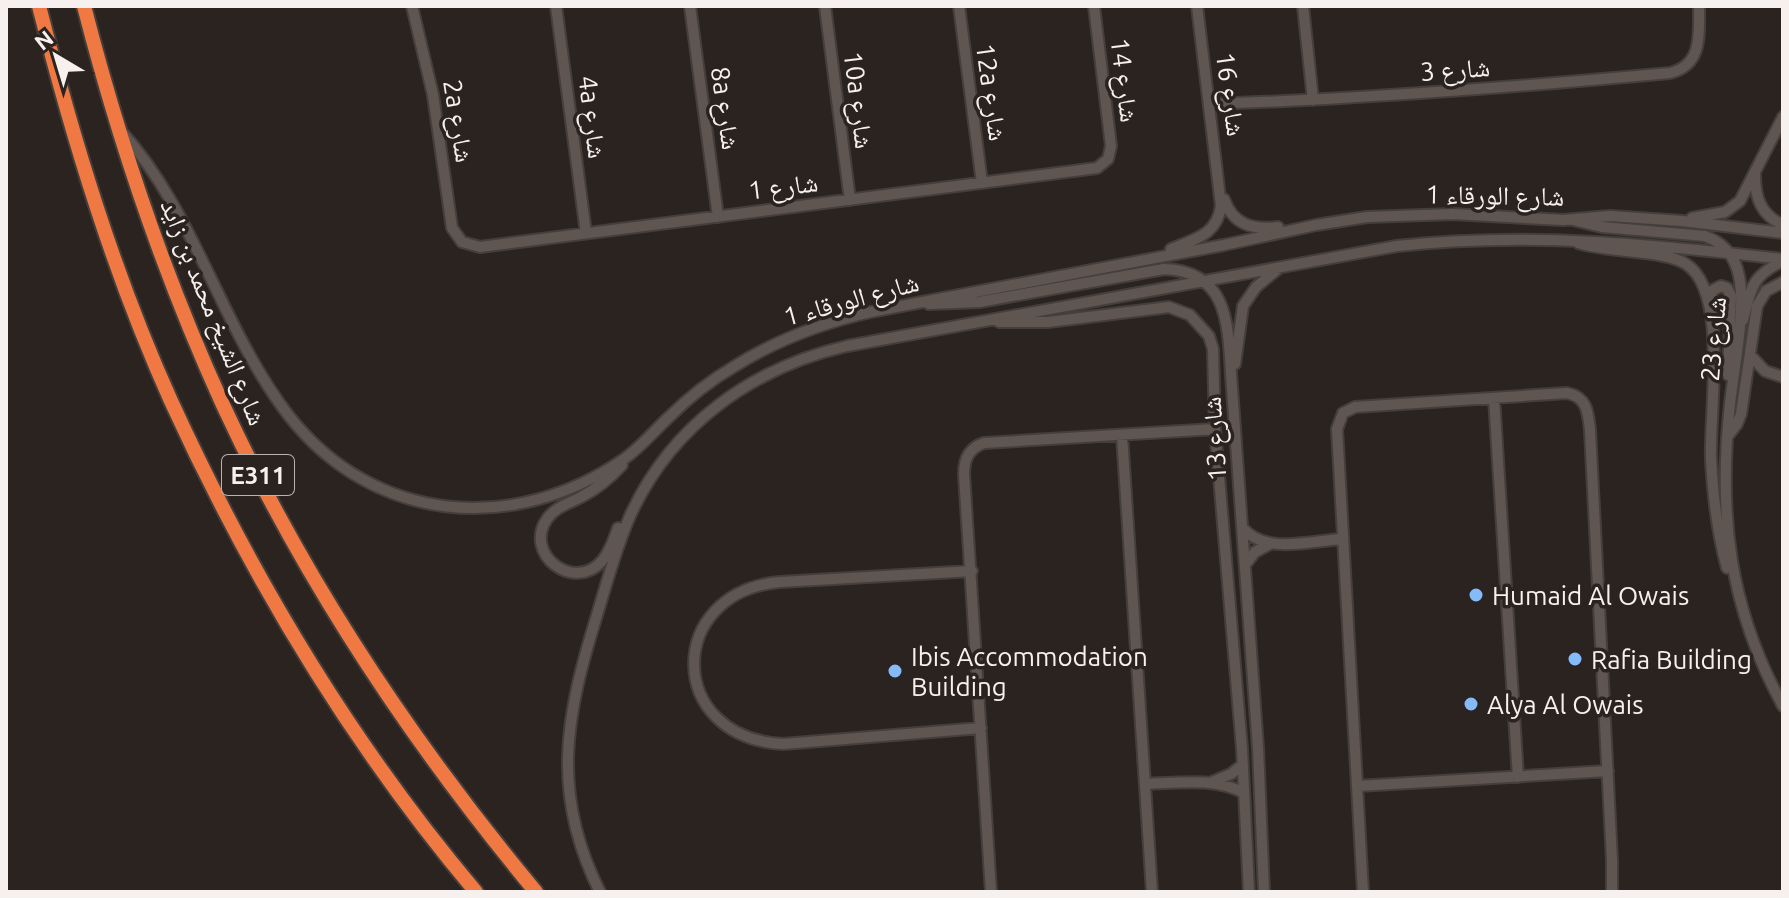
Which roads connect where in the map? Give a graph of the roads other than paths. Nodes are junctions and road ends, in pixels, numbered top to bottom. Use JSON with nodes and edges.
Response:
{"nodes":[{"id":1,"x":39,"y":6,"type":"edge"},
{"id":2,"x":84,"y":6,"type":"edge"},
{"id":3,"x":412,"y":6,"type":"edge"},
{"id":4,"x":556,"y":6,"type":"edge"},
{"id":5,"x":690,"y":6,"type":"edge"},
{"id":6,"x":825,"y":6,"type":"edge"},
{"id":7,"x":959,"y":6,"type":"edge"},
{"id":8,"x":1094,"y":6,"type":"edge"},
{"id":9,"x":1197,"y":6,"type":"edge"},
{"id":10,"x":1303,"y":6,"type":"edge"},
{"id":11,"x":1699,"y":6,"type":"edge"},
{"id":12,"x":1313,"y":100,"type":"junction"},
{"id":13,"x":1210,"y":108,"type":"junction"},
{"id":14,"x":1783,"y":117,"type":"edge"},
{"id":15,"x":120,"y":129,"type":"junction"},
{"id":16,"x":1108,"y":159,"type":"joint"},
{"id":17,"x":1755,"y":174,"type":"junction"},
{"id":18,"x":982,"y":183,"type":"junction"},
{"id":19,"x":1221,"y":187,"type":"junction"},
{"id":20,"x":850,"y":200,"type":"junction"},
{"id":21,"x":718,"y":217,"type":"junction"},
{"id":22,"x":1572,"y":220,"type":"junction"},
{"id":23,"x":1682,"y":221,"type":"junction"},
{"id":24,"x":1316,"y":225,"type":"junction"},
{"id":25,"x":1783,"y":225,"type":"edge"},
{"id":26,"x":586,"y":233,"type":"junction"},
{"id":27,"x":1783,"y":233,"type":"edge"},
{"id":28,"x":1565,"y":238,"type":"junction"},
{"id":29,"x":462,"y":242,"type":"joint"},
{"id":30,"x":1729,"y":252,"type":"junction"},
{"id":31,"x":1155,"y":257,"type":"junction"},
{"id":32,"x":1783,"y":260,"type":"edge"},
{"id":33,"x":1281,"y":266,"type":"junction"},
{"id":34,"x":1204,"y":282,"type":"junction"},
{"id":35,"x":1783,"y":282,"type":"edge"},
{"id":36,"x":919,"y":302,"type":"junction"},
{"id":37,"x":985,"y":321,"type":"junction"},
{"id":38,"x":1737,"y":337,"type":"junction"},
{"id":39,"x":1714,"y":355,"type":"junction"},
{"id":40,"x":1750,"y":355,"type":"junction"},
{"id":41,"x":1231,"y":374,"type":"junction"},
{"id":42,"x":1770,"y":375,"type":"junction"},
{"id":43,"x":1783,"y":377,"type":"edge"},
{"id":44,"x":1745,"y":390,"type":"junction"},
{"id":45,"x":1494,"y":398,"type":"junction"},
{"id":46,"x":1730,"y":405,"type":"junction"},
{"id":47,"x":1215,"y":429,"type":"junction"},
{"id":48,"x":1122,"y":435,"type":"junction"},
{"id":49,"x":1727,"y":438,"type":"junction"},
{"id":50,"x":627,"y":457,"type":"junction"},
{"id":51,"x":648,"y":482,"type":"junction"},
{"id":52,"x":1241,"y":525,"type":"junction"},
{"id":53,"x":1342,"y":539,"type":"junction"},
{"id":54,"x":1270,"y":544,"type":"junction"},
{"id":55,"x":1245,"y":566,"type":"junction"},
{"id":56,"x":972,"y":571,"type":"junction"},
{"id":57,"x":1737,"y":595,"type":"junction"},
{"id":58,"x":1783,"y":706,"type":"edge"},
{"id":59,"x":981,"y":728,"type":"junction"},
{"id":60,"x":1242,"y":765,"type":"junction"},
{"id":61,"x":1608,"y":771,"type":"junction"},
{"id":62,"x":1518,"y":777,"type":"junction"},
{"id":63,"x":1210,"y":782,"type":"junction"},
{"id":64,"x":1145,"y":784,"type":"junction"},
{"id":65,"x":1358,"y":786,"type":"junction"},
{"id":66,"x":1244,"y":793,"type":"junction"},
{"id":67,"x":476,"y":892,"type":"edge"},
{"id":68,"x":536,"y":892,"type":"edge"},
{"id":69,"x":600,"y":892,"type":"edge"},
{"id":70,"x":991,"y":892,"type":"edge"},
{"id":71,"x":1152,"y":892,"type":"edge"},
{"id":72,"x":1249,"y":892,"type":"edge"},
{"id":73,"x":1264,"y":892,"type":"edge"},
{"id":74,"x":1363,"y":892,"type":"edge"},
{"id":75,"x":1612,"y":892,"type":"edge"}],
"edges":[{"from":1,"to":67,"type":"highway","number":"E311"},
{"from":2,"to":15,"type":"highway","name":"شارع الشيخ محمد بن زايد","number":"E311"},
{"from":3,"to":29,"type":"street","name":"2a شارع"},
{"from":4,"to":26,"type":"street","name":"4a شارع"},
{"from":5,"to":21,"type":"street","name":"8a شارع"},
{"from":6,"to":20,"type":"street","name":"10a شارع"},
{"from":7,"to":18,"type":"street","name":"12a شارع"},
{"from":8,"to":16,"type":"street","name":"شارع 14"},
{"from":9,"to":13,"type":"street","name":"شارع 16"},
{"from":10,"to":12,"type":"street"},
{"from":11,"to":12,"type":"street","name":"شارع 3"},
{"from":12,"to":13,"type":"street","name":"شارع 3"},
{"from":13,"to":19,"type":"street","name":"شارع 16"},
{"from":14,"to":17,"type":"street"},
{"from":15,"to":50,"type":"street","name":"شارع الورقاء 1"},
{"from":15,"to":68,"type":"highway","name":"شارع الشيخ محمد بن زايد","number":"E311"},
{"from":16,"to":18,"type":"street","name":"شارع 1"},
{"from":17,"to":23,"type":"street"},
{"from":17,"to":25,"type":"street"},
{"from":18,"to":20,"type":"street","name":"شارع 1"},
{"from":19,"to":24,"type":"street","name":"شارع 16"},
{"from":19,"to":31,"type":"street","name":"شارع 16"},
{"from":20,"to":21,"type":"street","name":"شارع 1"},
{"from":21,"to":26,"type":"street","name":"شارع 1"},
{"from":22,"to":23,"type":"street","name":"شارع الورقاء 1"},
{"from":22,"to":24,"type":"street","name":"شارع الورقاء 1"},
{"from":22,"to":30,"type":"street"},
{"from":23,"to":27,"type":"street","name":"شارع الورقاء 1"},
{"from":24,"to":31,"type":"street","name":"شارع الورقاء 1"},
{"from":26,"to":29,"type":"street","name":"شارع 1"},
{"from":28,"to":30,"type":"street","name":"شارع الورقاء 1"},
{"from":28,"to":33,"type":"street","name":"شارع الورقاء 1"},
{"from":28,"to":39,"type":"street","name":"شارع 23"},
{"from":30,"to":32,"type":"street","name":"شارع الورقاء 1"},
{"from":30,"to":38,"type":"street","name":"شارع 23"},
{"from":31,"to":36,"type":"street","name":"شارع الورقاء 1"},
{"from":32,"to":38,"type":"street"},
{"from":33,"to":34,"type":"street","name":"شارع الورقاء 1"},
{"from":33,"to":41,"type":"street"},
{"from":34,"to":36,"type":"street"},
{"from":34,"to":37,"type":"street","name":"شارع الورقاء 1"},
{"from":34,"to":41,"type":"street","name":"شارع 13"},
{"from":35,"to":40,"type":"street"},
{"from":36,"to":50,"type":"street","name":"شارع الورقاء 1"},
{"from":37,"to":47,"type":"street","name":"شارع 13"},
{"from":37,"to":51,"type":"street","name":"شارع الورقاء 1"},
{"from":38,"to":46,"type":"street","name":"شارع 23"},
{"from":39,"to":46,"type":"street"},
{"from":39,"to":57,"type":"street","name":"شارع 23"},
{"from":40,"to":42,"type":"street"},
{"from":40,"to":44,"type":"street"},
{"from":41,"to":52,"type":"street","name":"شارع 13"},
{"from":42,"to":43,"type":"street"},
{"from":42,"to":44,"type":"street"},
{"from":44,"to":49,"type":"street"},
{"from":45,"to":53,"type":"street"},
{"from":45,"to":61,"type":"street"},
{"from":45,"to":62,"type":"street"},
{"from":46,"to":49,"type":"street","name":"شارع 23"},
{"from":47,"to":48,"type":"street"},
{"from":47,"to":60,"type":"street","name":"شارع 13"},
{"from":48,"to":56,"type":"street"},
{"from":48,"to":64,"type":"street"},
{"from":49,"to":57,"type":"street","name":"شارع 23"},
{"from":50,"to":51,"type":"street"},
{"from":51,"to":69,"type":"street","name":"شارع الورقاء 1"},
{"from":52,"to":54,"type":"street"},
{"from":52,"to":55,"type":"street","name":"شارع 13"},
{"from":53,"to":54,"type":"street"},
{"from":53,"to":65,"type":"street"},
{"from":54,"to":55,"type":"street"},
{"from":55,"to":73,"type":"street","name":"شارع 13"},
{"from":56,"to":59,"type":"street"},
{"from":56,"to":59,"type":"street"},
{"from":57,"to":58,"type":"street","name":"شارع 23"},
{"from":59,"to":70,"type":"street"},
{"from":60,"to":63,"type":"street"},
{"from":60,"to":66,"type":"street","name":"شارع 13"},
{"from":61,"to":62,"type":"street"},
{"from":61,"to":75,"type":"street"},
{"from":62,"to":65,"type":"street"},
{"from":63,"to":64,"type":"street"},
{"from":63,"to":66,"type":"street"},
{"from":64,"to":71,"type":"street"},
{"from":65,"to":74,"type":"street"},
{"from":66,"to":72,"type":"street","name":"شارع 13"}]}
